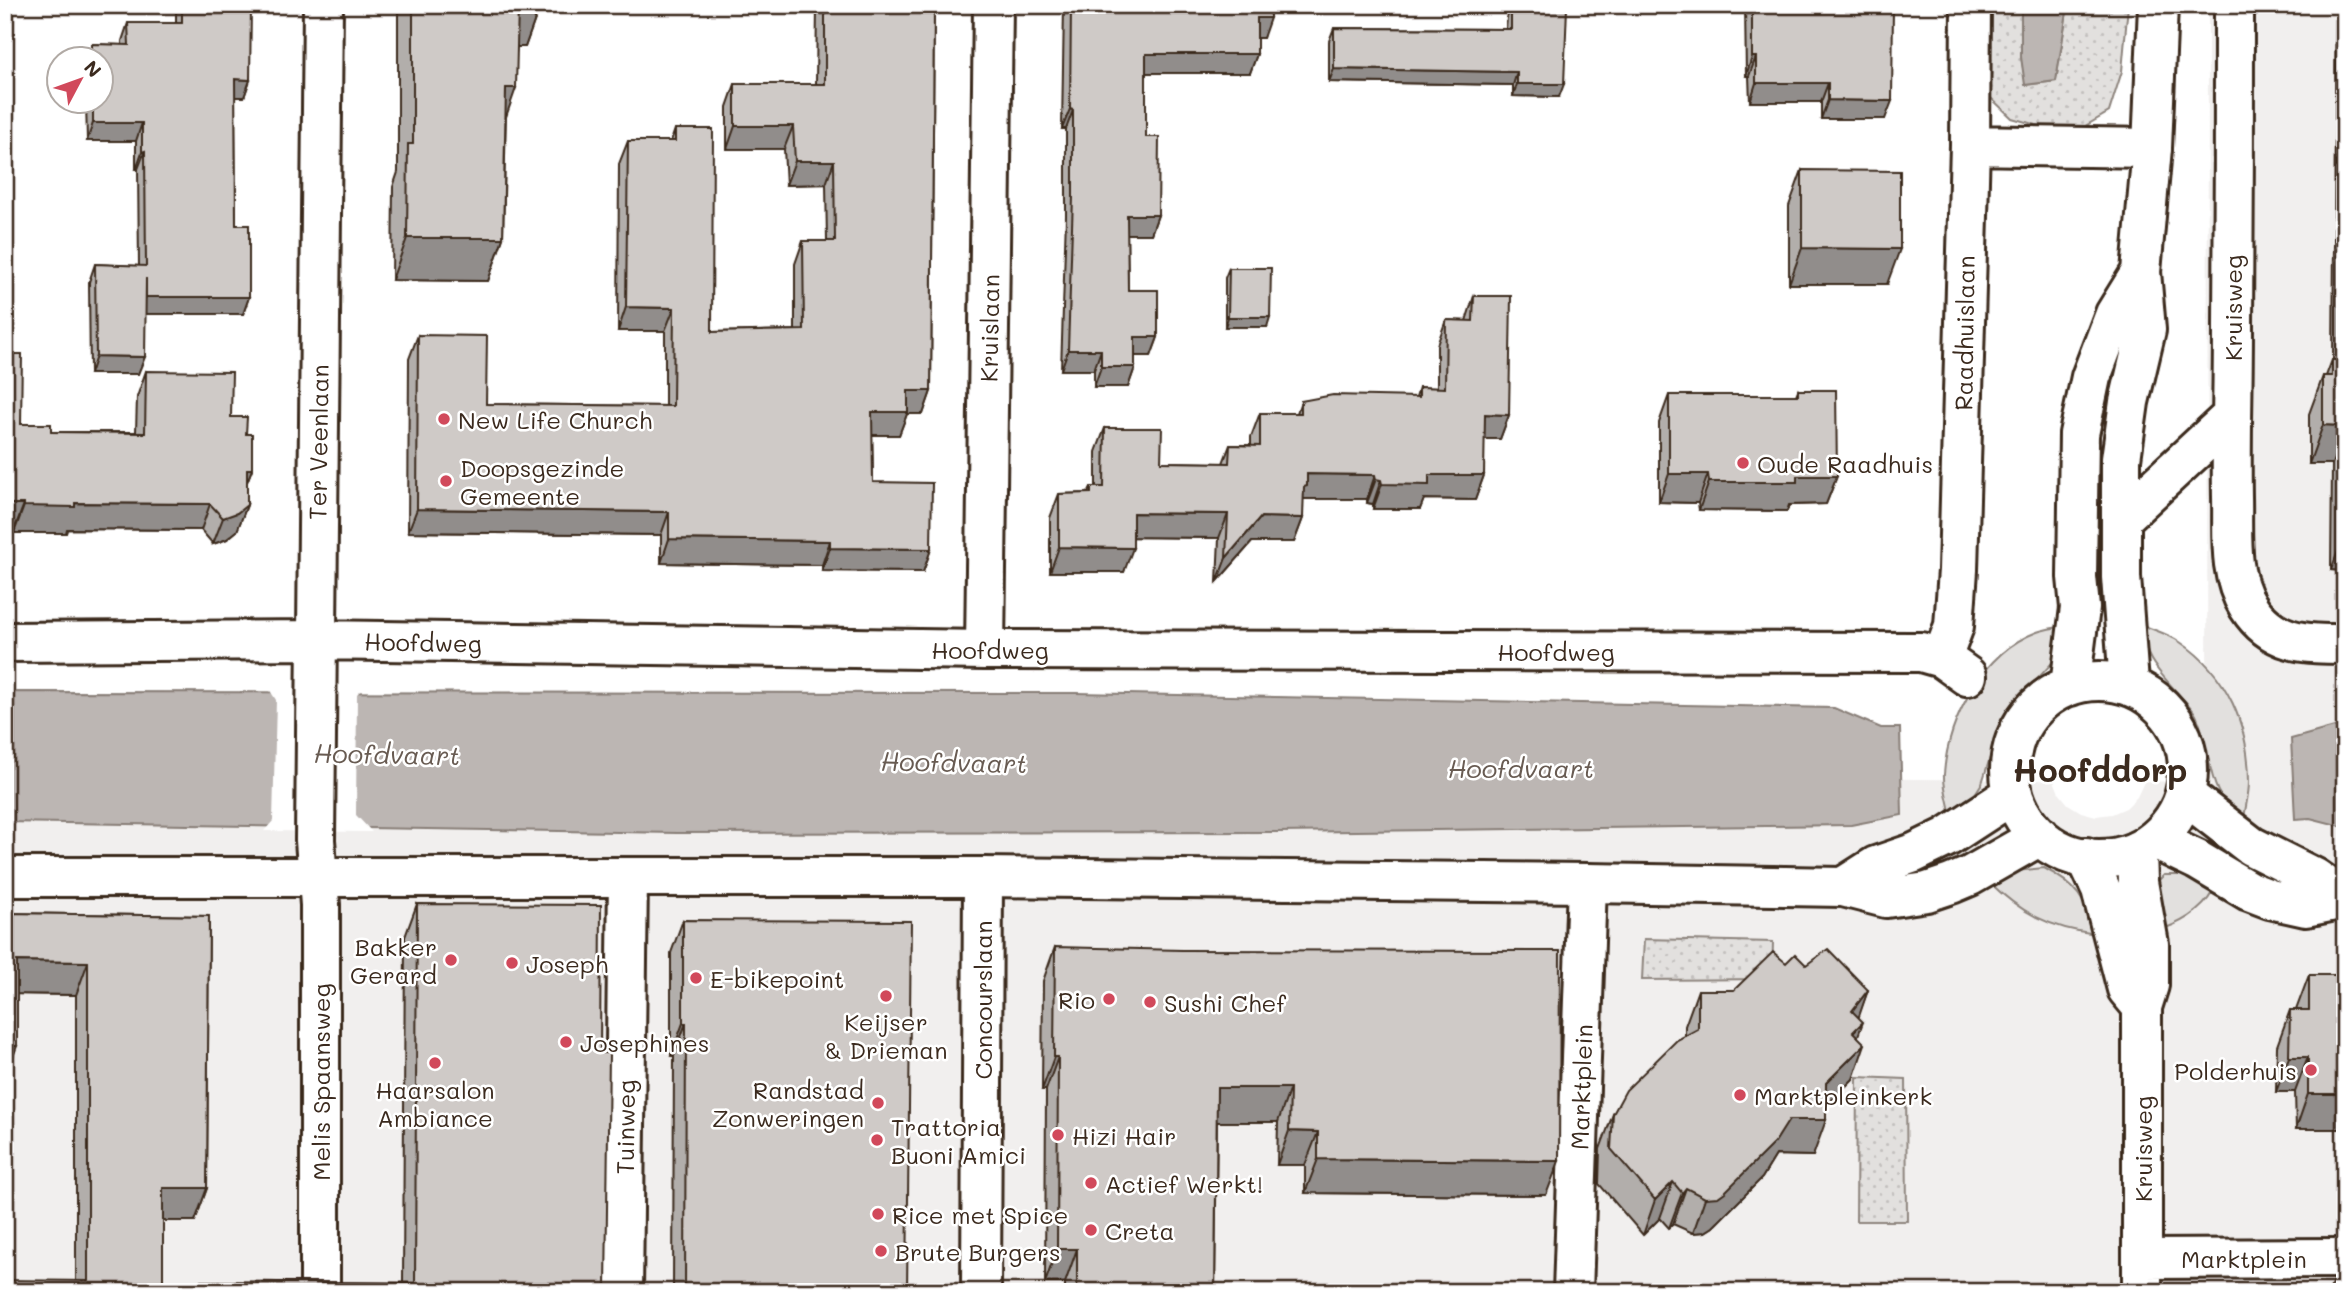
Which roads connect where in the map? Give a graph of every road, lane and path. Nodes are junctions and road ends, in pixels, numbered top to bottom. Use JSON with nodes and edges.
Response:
{"nodes":[{"id":1,"x":323,"y":5,"type":"edge"},
{"id":2,"x":993,"y":5,"type":"edge"},
{"id":3,"x":1971,"y":5,"type":"edge"},
{"id":4,"x":2158,"y":5,"type":"edge"},
{"id":5,"x":2234,"y":5,"type":"edge"},
{"id":6,"x":1970,"y":145,"type":"junction"},
{"id":7,"x":2152,"y":148,"type":"junction"},
{"id":8,"x":2141,"y":272,"type":"junction"},
{"id":9,"x":2231,"y":417,"type":"junction"},
{"id":10,"x":2121,"y":519,"type":"junction"},
{"id":11,"x":5,"y":642,"type":"edge"},
{"id":12,"x":2345,"y":644,"type":"edge"},
{"id":13,"x":985,"y":650,"type":"junction"},
{"id":14,"x":316,"y":658,"type":"junction"},
{"id":15,"x":1954,"y":667,"type":"joint"},
{"id":16,"x":2129,"y":684,"type":"junction"},
{"id":17,"x":2070,"y":686,"type":"junction"},
{"id":18,"x":2013,"y":794,"type":"junction"},
{"id":19,"x":2185,"y":795,"type":"junction"},
{"id":20,"x":2040,"y":836,"type":"junction"},
{"id":21,"x":2146,"y":845,"type":"junction"},
{"id":22,"x":2086,"y":858,"type":"junction"},
{"id":23,"x":5,"y":877,"type":"edge"},
{"id":24,"x":983,"y":877,"type":"junction"},
{"id":25,"x":317,"y":878,"type":"junction"},
{"id":26,"x":628,"y":878,"type":"junction"},
{"id":27,"x":1587,"y":883,"type":"junction"},
{"id":28,"x":1843,"y":887,"type":"junction"},
{"id":29,"x":2345,"y":899,"type":"edge"},
{"id":30,"x":2142,"y":1007,"type":"junction"},
{"id":31,"x":2345,"y":1258,"type":"edge"},
{"id":32,"x":2143,"y":1275,"type":"edge"},
{"id":33,"x":320,"y":1286,"type":"edge"},
{"id":34,"x":623,"y":1292,"type":"edge"},
{"id":35,"x":981,"y":1292,"type":"edge"},
{"id":36,"x":1573,"y":1292,"type":"edge"}],
"edges":[{"from":1,"to":14,"type":"street","name":"Ter Veenlaan"},
{"from":2,"to":13,"type":"street","name":"Kruislaan"},
{"from":3,"to":6,"type":"street","name":"Raadhuislaan"},
{"from":4,"to":7,"type":"street"},
{"from":5,"to":9,"type":"street","name":"Kruisweg"},
{"from":6,"to":7,"type":"street"},
{"from":6,"to":15,"type":"street","name":"Raadhuislaan"},
{"from":7,"to":8,"type":"street"},
{"from":8,"to":10,"type":"street"},
{"from":8,"to":17,"type":"street"},
{"from":9,"to":10,"type":"street"},
{"from":9,"to":12,"type":"street","name":"Kruisweg"},
{"from":10,"to":16,"type":"street"},
{"from":11,"to":14,"type":"street","name":"Hoofdweg"},
{"from":13,"to":14,"type":"street","name":"Hoofdweg"},
{"from":13,"to":15,"type":"street","name":"Hoofdweg"},
{"from":14,"to":25,"type":"street","name":"Ter Veenlaan"},
{"from":16,"to":17,"type":"street"},
{"from":16,"to":19,"type":"street"},
{"from":17,"to":18,"type":"street"},
{"from":18,"to":20,"type":"street"},
{"from":18,"to":28,"type":"street"},
{"from":19,"to":21,"type":"street"},
{"from":19,"to":29,"type":"street"},
{"from":20,"to":22,"type":"street"},
{"from":20,"to":28,"type":"street"},
{"from":21,"to":22,"type":"street"},
{"from":21,"to":29,"type":"street"},
{"from":21,"to":30,"type":"street","name":"Kruisweg"},
{"from":22,"to":30,"type":"street"},
{"from":23,"to":25,"type":"street"},
{"from":24,"to":26,"type":"street"},
{"from":24,"to":27,"type":"street"},
{"from":24,"to":35,"type":"street","name":"Concourslaan"},
{"from":25,"to":26,"type":"street"},
{"from":25,"to":33,"type":"street","name":"Melis Spaansweg"},
{"from":26,"to":34,"type":"street","name":"Tuinweg"},
{"from":27,"to":28,"type":"street"},
{"from":27,"to":36,"type":"street","name":"Marktplein"},
{"from":30,"to":32,"type":"street","name":"Kruisweg"},
{"from":31,"to":32,"type":"street","name":"Marktplein"}]}
